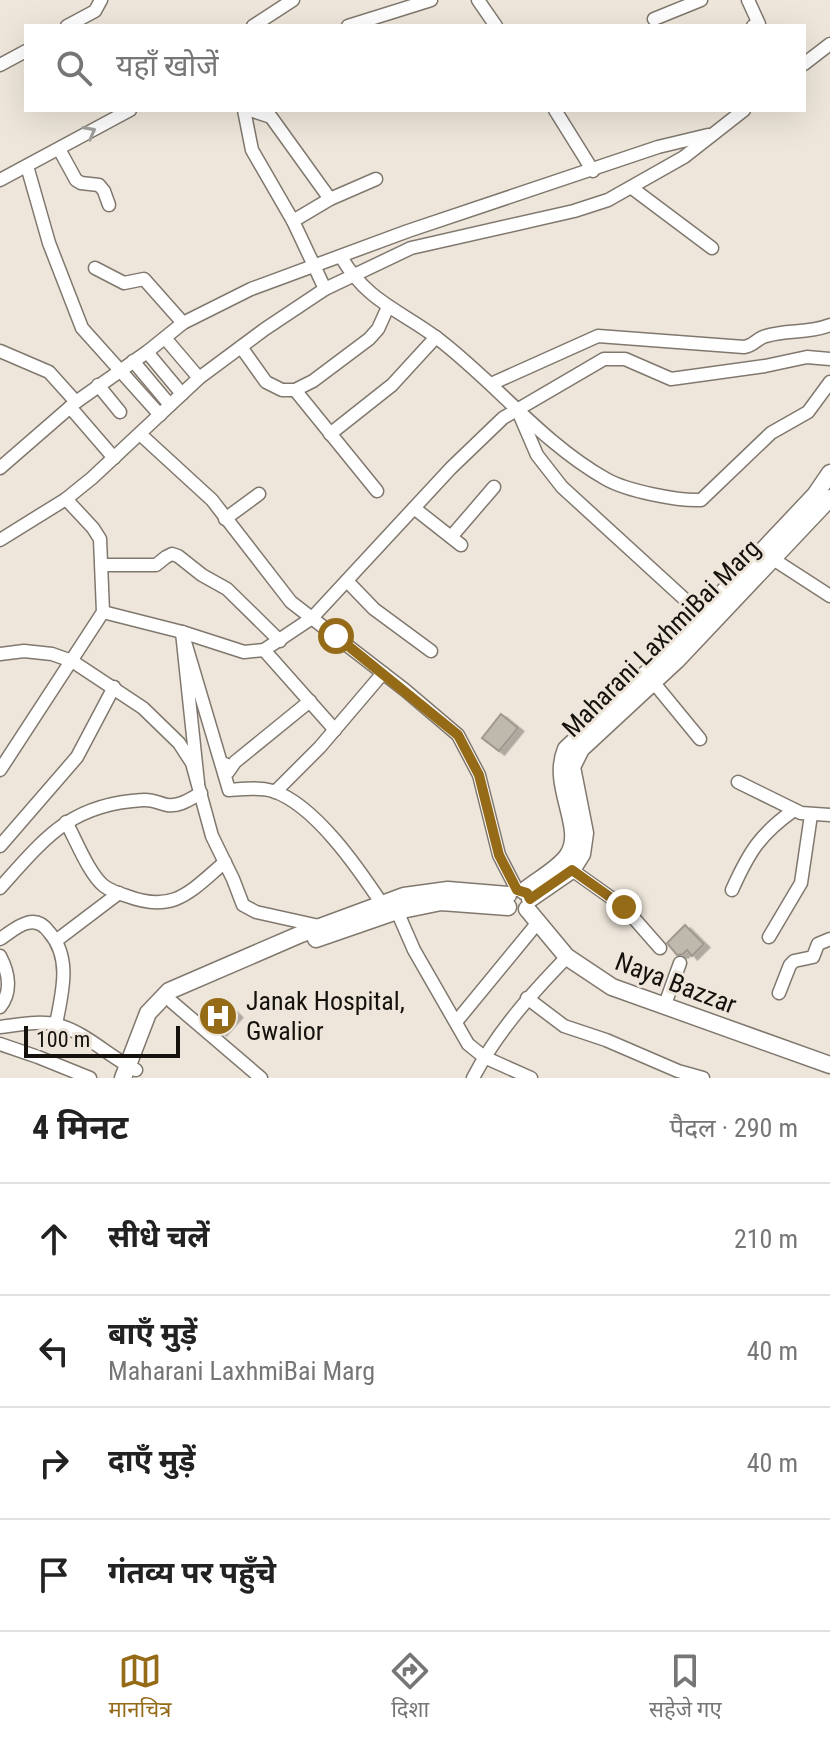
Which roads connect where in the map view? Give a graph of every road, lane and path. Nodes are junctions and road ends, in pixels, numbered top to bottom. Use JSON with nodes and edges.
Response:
{"nodes":[{"id":1,"x":101,"y":0,"type":"edge"},
{"id":2,"x":293,"y":0,"type":"edge"},
{"id":3,"x":431,"y":0,"type":"edge"},
{"id":4,"x":478,"y":0,"type":"edge"},
{"id":5,"x":701,"y":0,"type":"edge"},
{"id":6,"x":748,"y":0,"type":"edge"},
{"id":7,"x":654,"y":19,"type":"dead end"},
{"id":8,"x":71,"y":24,"type":"edge"},
{"id":9,"x":256,"y":24,"type":"edge"},
{"id":10,"x":354,"y":24,"type":"edge"},
{"id":11,"x":495,"y":24,"type":"edge"},
{"id":12,"x":759,"y":24,"type":"edge"},
{"id":13,"x":830,"y":44,"type":"edge"},
{"id":14,"x":24,"y":52,"type":"edge"},
{"id":15,"x":806,"y":62,"type":"edge"},
{"id":16,"x":0,"y":65,"type":"edge"},
{"id":17,"x":126,"y":112,"type":"edge"},
{"id":18,"x":247,"y":112,"type":"edge"},
{"id":19,"x":254,"y":112,"type":"edge"},
{"id":20,"x":556,"y":112,"type":"edge"},
{"id":21,"x":741,"y":112,"type":"edge"},
{"id":22,"x":712,"y":134,"type":"junction"},
{"id":23,"x":59,"y":149,"type":"junction"},
{"id":24,"x":27,"y":166,"type":"junction"},
{"id":25,"x":593,"y":171,"type":"junction"},
{"id":26,"x":376,"y":179,"type":"dead end"},
{"id":27,"x":0,"y":180,"type":"edge"},
{"id":28,"x":632,"y":188,"type":"junction"},
{"id":29,"x":330,"y":199,"type":"junction"},
{"id":30,"x":109,"y":205,"type":"dead end"},
{"id":31,"x":293,"y":221,"type":"junction"},
{"id":32,"x":712,"y":248,"type":"dead end"},
{"id":33,"x":341,"y":257,"type":"junction"},
{"id":34,"x":315,"y":265,"type":"junction"},
{"id":35,"x":95,"y":268,"type":"dead end"},
{"id":36,"x":352,"y":276,"type":"junction"},
{"id":37,"x":325,"y":289,"type":"junction"},
{"id":38,"x":388,"y":307,"type":"junction"},
{"id":39,"x":183,"y":323,"type":"junction"},
{"id":40,"x":830,"y":325,"type":"edge"},
{"id":41,"x":436,"y":337,"type":"junction"},
{"id":42,"x":165,"y":338,"type":"junction"},
{"id":43,"x":241,"y":347,"type":"junction"},
{"id":44,"x":0,"y":351,"type":"edge"},
{"id":45,"x":147,"y":352,"type":"junction"},
{"id":46,"x":830,"y":359,"type":"edge"},
{"id":47,"x":133,"y":361,"type":"junction"},
{"id":48,"x":121,"y":369,"type":"junction"},
{"id":49,"x":199,"y":378,"type":"junction"},
{"id":50,"x":830,"y":382,"type":"edge"},
{"id":51,"x":491,"y":384,"type":"junction"},
{"id":52,"x":98,"y":385,"type":"junction"},
{"id":53,"x":295,"y":390,"type":"junction"},
{"id":54,"x":182,"y":394,"type":"junction"},
{"id":55,"x":73,"y":405,"type":"junction"},
{"id":56,"x":170,"y":405,"type":"junction"},
{"id":57,"x":517,"y":408,"type":"junction"},
{"id":58,"x":120,"y":412,"type":"dead end"},
{"id":59,"x":160,"y":415,"type":"junction"},
{"id":60,"x":140,"y":434,"type":"junction"},
{"id":61,"x":330,"y":434,"type":"junction"},
{"id":62,"x":114,"y":458,"type":"junction"},
{"id":63,"x":0,"y":468,"type":"edge"},
{"id":64,"x":830,"y":473,"type":"edge"},
{"id":65,"x":494,"y":487,"type":"dead end"},
{"id":66,"x":377,"y":491,"type":"dead end"},
{"id":67,"x":259,"y":494,"type":"dead end"},
{"id":68,"x":66,"y":499,"type":"junction"},
{"id":69,"x":829,"y":500,"type":"edge"},
{"id":70,"x":414,"y":508,"type":"junction"},
{"id":71,"x":225,"y":519,"type":"junction"},
{"id":72,"x":0,"y":540,"type":"edge"},
{"id":73,"x":773,"y":559,"type":"junction"},
{"id":74,"x":102,"y":565,"type":"junction"},
{"id":75,"x":347,"y":581,"type":"junction"},
{"id":76,"x":830,"y":596,"type":"edge"},
{"id":77,"x":103,"y":612,"type":"junction"},
{"id":78,"x":703,"y":616,"type":"junction"},
{"id":79,"x":312,"y":618,"type":"junction"},
{"id":80,"x":182,"y":632,"type":"junction"},
{"id":81,"x":280,"y":641,"type":"junction"},
{"id":82,"x":264,"y":650,"type":"junction"},
{"id":83,"x":431,"y":651,"type":"dead end"},
{"id":84,"x":0,"y":654,"type":"edge"},
{"id":85,"x":72,"y":661,"type":"junction"},
{"id":86,"x":383,"y":673,"type":"junction"},
{"id":87,"x":654,"y":683,"type":"junction"},
{"id":88,"x":114,"y":687,"type":"junction"},
{"id":89,"x":310,"y":701,"type":"junction"},
{"id":90,"x":335,"y":730,"type":"junction"},
{"id":91,"x":700,"y":739,"type":"dead end"},
{"id":92,"x":0,"y":770,"type":"edge"},
{"id":93,"x":738,"y":782,"type":"dead end"},
{"id":94,"x":200,"y":788,"type":"junction"},
{"id":95,"x":275,"y":792,"type":"junction"},
{"id":96,"x":794,"y":810,"type":"junction"},
{"id":97,"x":811,"y":815,"type":"junction"},
{"id":98,"x":830,"y":815,"type":"edge"},
{"id":99,"x":66,"y":822,"type":"junction"},
{"id":100,"x":0,"y":846,"type":"edge"},
{"id":101,"x":225,"y":862,"type":"junction"},
{"id":102,"x":572,"y":870,"type":"junction"},
{"id":103,"x":0,"y":888,"type":"edge"},
{"id":104,"x":732,"y":890,"type":"dead end"},
{"id":105,"x":119,"y":893,"type":"junction"},
{"id":106,"x":522,"y":902,"type":"junction"},
{"id":107,"x":390,"y":908,"type":"junction"},
{"id":108,"x":320,"y":926,"type":"junction"},
{"id":109,"x":769,"y":937,"type":"dead end"},
{"id":110,"x":0,"y":939,"type":"edge"},
{"id":111,"x":830,"y":939,"type":"edge"},
{"id":112,"x":57,"y":940,"type":"junction"},
{"id":113,"x":660,"y":948,"type":"dead end"},
{"id":114,"x":0,"y":956,"type":"edge"},
{"id":115,"x":567,"y":957,"type":"junction"},
{"id":116,"x":680,"y":963,"type":"dead end"},
{"id":117,"x":779,"y":993,"type":"dead end"},
{"id":118,"x":527,"y":998,"type":"junction"},
{"id":119,"x":172,"y":1002,"type":"junction"},
{"id":120,"x":0,"y":1007,"type":"edge"},
{"id":121,"x":664,"y":1007,"type":"junction"},
{"id":122,"x":456,"y":1022,"type":"junction"},
{"id":123,"x":56,"y":1024,"type":"junction"},
{"id":124,"x":0,"y":1027,"type":"edge"},
{"id":125,"x":0,"y":1044,"type":"edge"},
{"id":126,"x":484,"y":1057,"type":"junction"},
{"id":127,"x":830,"y":1065,"type":"edge"},
{"id":128,"x":130,"y":1073,"type":"edge"},
{"id":129,"x":90,"y":1078,"type":"edge"},
{"id":130,"x":261,"y":1078,"type":"edge"},
{"id":131,"x":473,"y":1078,"type":"edge"},
{"id":132,"x":531,"y":1078,"type":"edge"},
{"id":133,"x":703,"y":1078,"type":"edge"}],
"edges":[{"from":1,"to":8,"type":"street"},
{"from":2,"to":9,"type":"street"},
{"from":3,"to":10,"type":"street"},
{"from":4,"to":11,"type":"street"},
{"from":5,"to":7,"type":"street"},
{"from":6,"to":12,"type":"street"},
{"from":13,"to":15,"type":"street"},
{"from":14,"to":16,"type":"street"},
{"from":23,"to":17,"type":"street","one_way":true},
{"from":18,"to":31,"type":"street"},
{"from":19,"to":29,"type":"street"},
{"from":20,"to":25,"type":"street"},
{"from":21,"to":22,"type":"street"},
{"from":22,"to":25,"type":"street"},
{"from":22,"to":28,"type":"street"},
{"from":23,"to":24,"type":"street"},
{"from":23,"to":30,"type":"street"},
{"from":24,"to":27,"type":"street"},
{"from":24,"to":48,"type":"street"},
{"from":25,"to":33,"type":"street"},
{"from":26,"to":29,"type":"street"},
{"from":28,"to":32,"type":"street"},
{"from":28,"to":36,"type":"street"},
{"from":29,"to":31,"type":"street"},
{"from":31,"to":34,"type":"street"},
{"from":33,"to":34,"type":"street"},
{"from":33,"to":36,"type":"street"},
{"from":34,"to":37,"type":"street"},
{"from":34,"to":39,"type":"street"},
{"from":35,"to":39,"type":"street"},
{"from":36,"to":37,"type":"street"},
{"from":36,"to":38,"type":"street"},
{"from":37,"to":43,"type":"street"},
{"from":38,"to":41,"type":"street"},
{"from":38,"to":53,"type":"street"},
{"from":39,"to":42,"type":"street"},
{"from":40,"to":51,"type":"street"},
{"from":41,"to":51,"type":"street"},
{"from":41,"to":61,"type":"street"},
{"from":42,"to":45,"type":"street"},
{"from":42,"to":49,"type":"street"},
{"from":43,"to":49,"type":"street"},
{"from":43,"to":53,"type":"street"},
{"from":44,"to":55,"type":"street"},
{"from":45,"to":47,"type":"street"},
{"from":45,"to":54,"type":"street"},
{"from":46,"to":57,"type":"street"},
{"from":47,"to":48,"type":"street"},
{"from":47,"to":56,"type":"street"},
{"from":48,"to":52,"type":"street"},
{"from":48,"to":59,"type":"street"},
{"from":49,"to":54,"type":"street"},
{"from":50,"to":57,"type":"street"},
{"from":51,"to":57,"type":"street"},
{"from":52,"to":55,"type":"street"},
{"from":52,"to":58,"type":"street"},
{"from":53,"to":61,"type":"street"},
{"from":54,"to":56,"type":"street"},
{"from":55,"to":62,"type":"street"},
{"from":55,"to":63,"type":"street"},
{"from":56,"to":59,"type":"street"},
{"from":57,"to":70,"type":"street"},
{"from":57,"to":78,"type":"street"},
{"from":59,"to":60,"type":"street"},
{"from":60,"to":62,"type":"street"},
{"from":60,"to":71,"type":"street"},
{"from":61,"to":66,"type":"street"},
{"from":62,"to":68,"type":"street"},
{"from":64,"to":78,"type":"main road"},
{"from":65,"to":70,"type":"street"},
{"from":67,"to":71,"type":"street"},
{"from":68,"to":72,"type":"street"},
{"from":68,"to":74,"type":"street"},
{"from":69,"to":73,"type":"main road","name":"Maharani LaxhmiBai Marg"},
{"from":70,"to":75,"type":"street"},
{"from":71,"to":79,"type":"street"},
{"from":73,"to":76,"type":"street"},
{"from":73,"to":87,"type":"main road","name":"Maharani LaxhmiBai Marg"},
{"from":74,"to":77,"type":"street"},
{"from":74,"to":81,"type":"street"},
{"from":75,"to":79,"type":"street"},
{"from":75,"to":83,"type":"street"},
{"from":77,"to":80,"type":"street"},
{"from":77,"to":85,"type":"street"},
{"from":78,"to":106,"type":"main road"},
{"from":79,"to":81,"type":"street"},
{"from":79,"to":86,"type":"street"},
{"from":80,"to":82,"type":"street"},
{"from":80,"to":89,"type":"street"},
{"from":80,"to":94,"type":"street"},
{"from":80,"to":95,"type":"street"},
{"from":81,"to":82,"type":"street"},
{"from":82,"to":89,"type":"street"},
{"from":84,"to":85,"type":"street"},
{"from":85,"to":88,"type":"street"},
{"from":85,"to":92,"type":"street"},
{"from":86,"to":90,"type":"street"},
{"from":86,"to":106,"type":"street"},
{"from":87,"to":91,"type":"street"},
{"from":87,"to":102,"type":"main road","name":"Maharani LaxhmiBai Marg"},
{"from":88,"to":94,"type":"street"},
{"from":88,"to":100,"type":"street"},
{"from":89,"to":90,"type":"street"},
{"from":90,"to":95,"type":"street"},
{"from":93,"to":96,"type":"street"},
{"from":94,"to":99,"type":"street"},
{"from":94,"to":101,"type":"street"},
{"from":95,"to":107,"type":"street"},
{"from":96,"to":97,"type":"street"},
{"from":96,"to":104,"type":"street"},
{"from":97,"to":98,"type":"street"},
{"from":97,"to":109,"type":"street"},
{"from":99,"to":103,"type":"street"},
{"from":99,"to":105,"type":"street"},
{"from":101,"to":105,"type":"street"},
{"from":101,"to":108,"type":"street"},
{"from":102,"to":106,"type":"main road"},
{"from":102,"to":113,"type":"street"},
{"from":105,"to":112,"type":"street"},
{"from":106,"to":107,"type":"main road"},
{"from":106,"to":115,"type":"main road","name":"Naya Bazzar"},
{"from":106,"to":122,"type":"street"},
{"from":107,"to":108,"type":"main road"},
{"from":107,"to":119,"type":"main road"},
{"from":107,"to":122,"type":"street"},
{"from":108,"to":128,"type":"main road"},
{"from":110,"to":112,"type":"street"},
{"from":111,"to":117,"type":"street"},
{"from":112,"to":123,"type":"street"},
{"from":114,"to":120,"type":"street"},
{"from":115,"to":118,"type":"street"},
{"from":115,"to":121,"type":"main road","name":"Naya Bazzar"},
{"from":116,"to":121,"type":"street"},
{"from":118,"to":126,"type":"street"},
{"from":118,"to":133,"type":"street"},
{"from":119,"to":128,"type":"main road"},
{"from":119,"to":130,"type":"street"},
{"from":121,"to":127,"type":"main road","name":"Naya Bazzar"},
{"from":122,"to":126,"type":"street"},
{"from":123,"to":124,"type":"street"},
{"from":123,"to":128,"type":"street"},
{"from":125,"to":129,"type":"street"},
{"from":126,"to":131,"type":"street"},
{"from":126,"to":132,"type":"street"}]}
